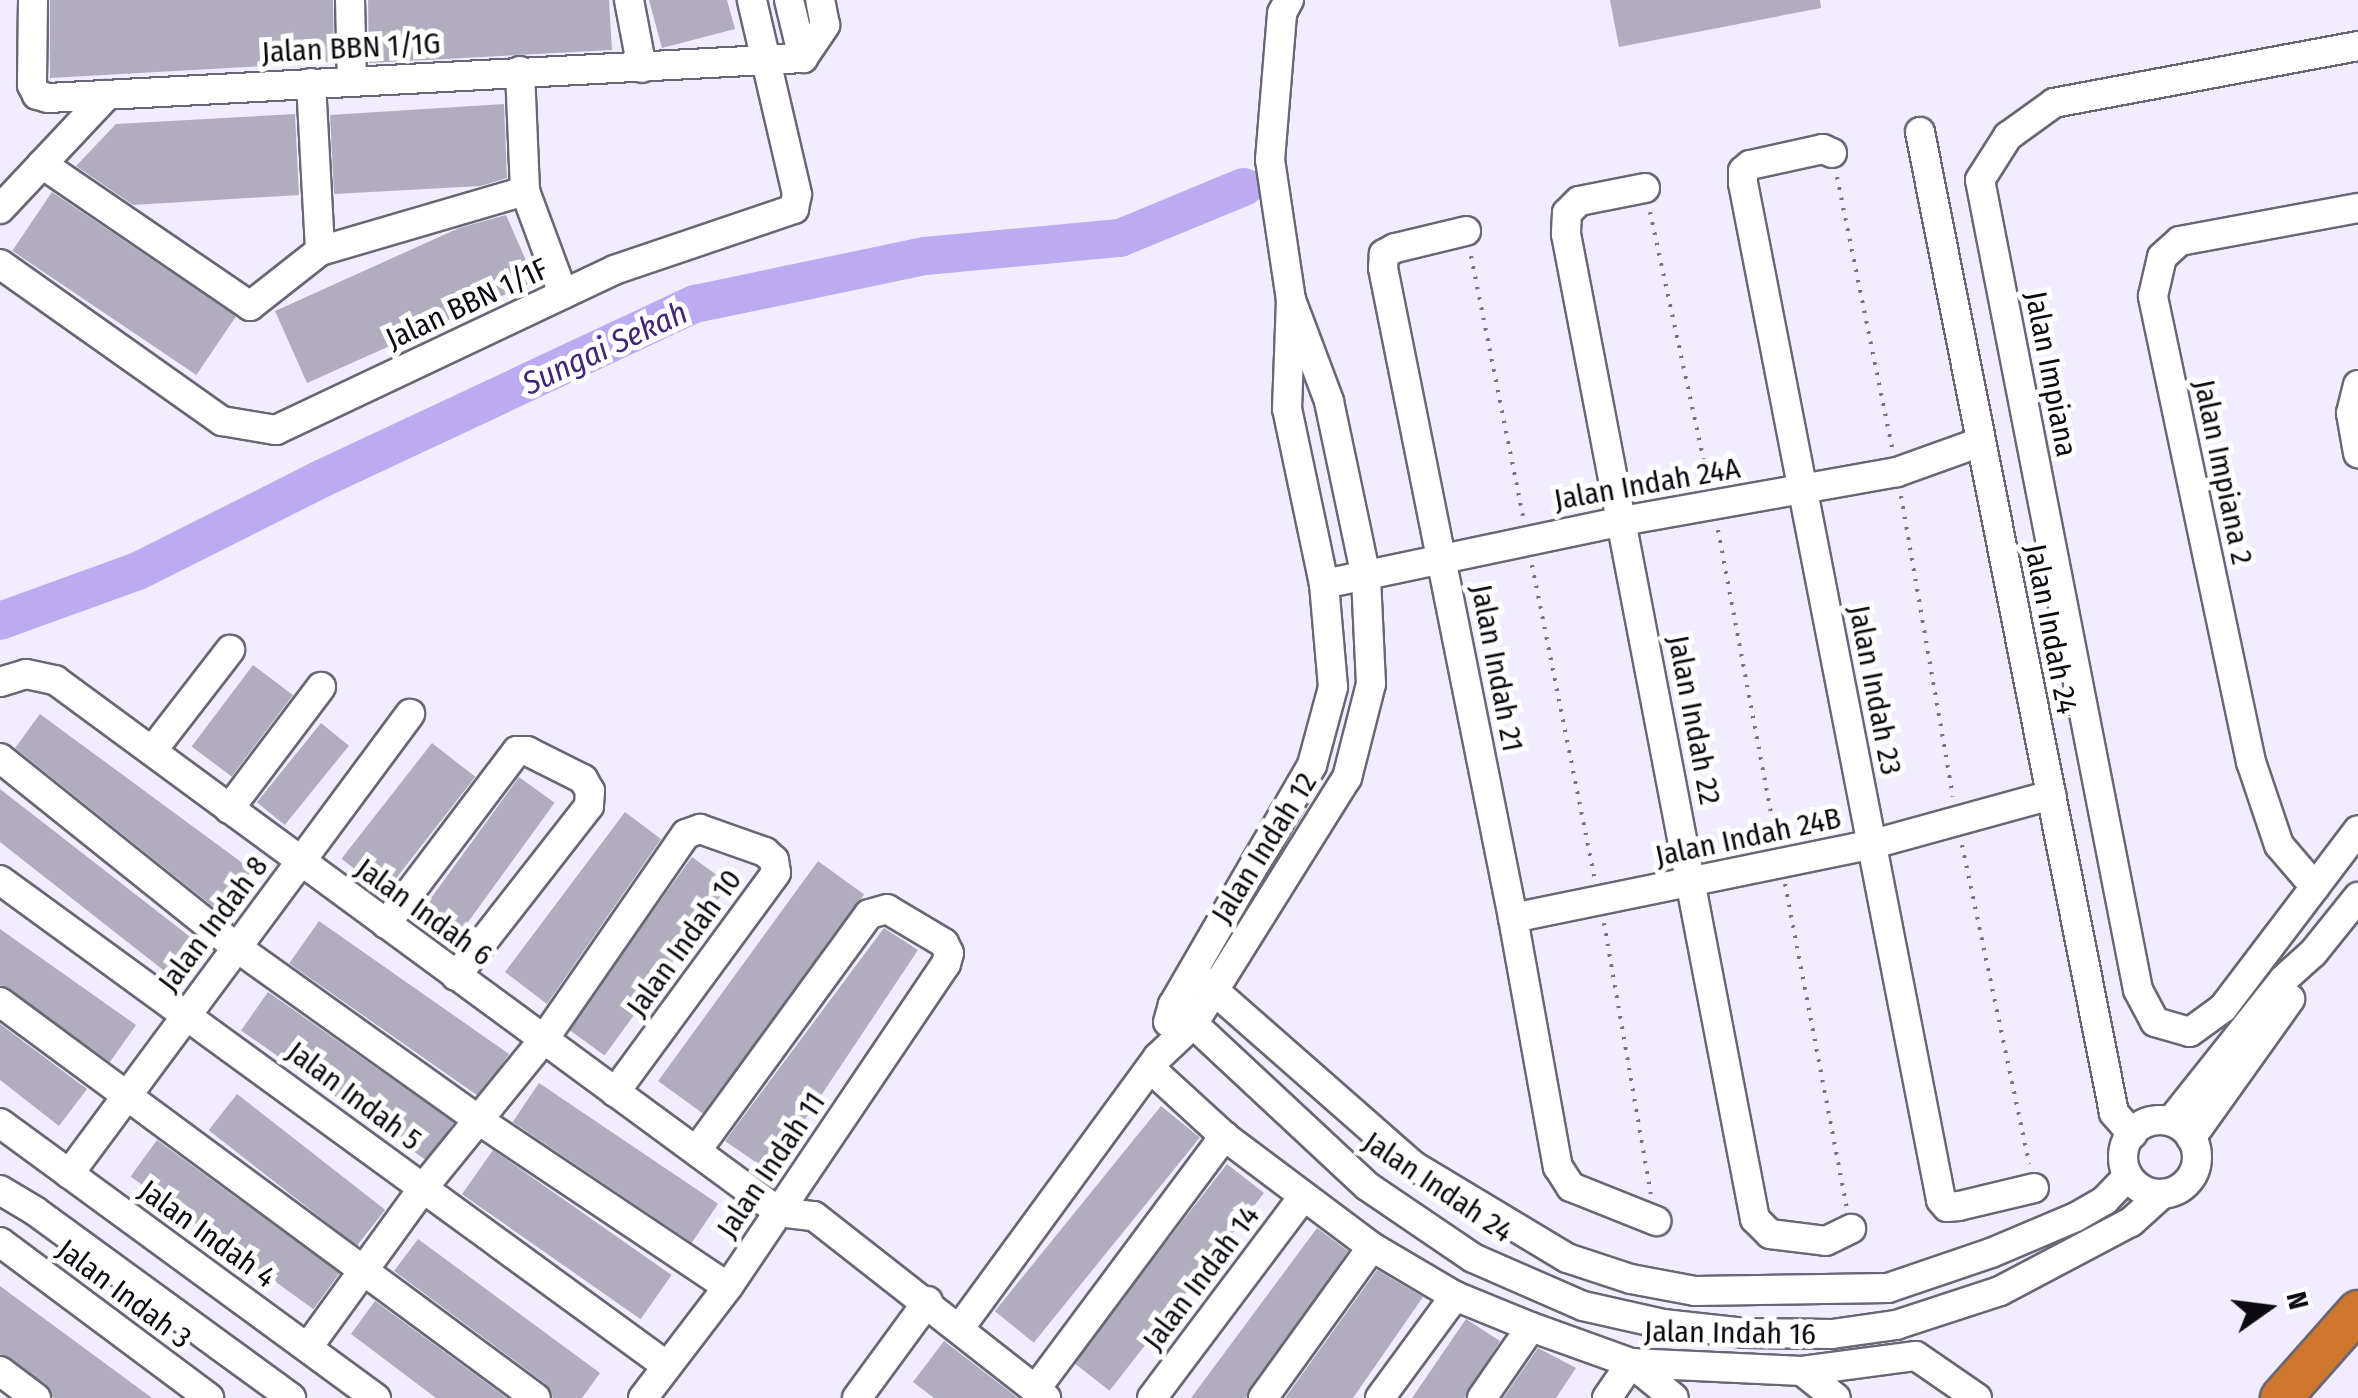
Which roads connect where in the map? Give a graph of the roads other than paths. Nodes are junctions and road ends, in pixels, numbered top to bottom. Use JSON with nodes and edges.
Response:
{"nodes":[{"id":1,"x":34,"y":0,"type":"edge"},
{"id":2,"x":350,"y":0,"type":"edge"},
{"id":3,"x":628,"y":0,"type":"edge"},
{"id":4,"x":752,"y":0,"type":"edge"},
{"id":5,"x":789,"y":0,"type":"edge"},
{"id":6,"x":820,"y":0,"type":"edge"},
{"id":7,"x":1289,"y":0,"type":"edge"},
{"id":8,"x":2358,"y":46,"type":"edge"},
{"id":9,"x":803,"y":58,"type":"junction"},
{"id":10,"x":766,"y":62,"type":"junction"},
{"id":11,"x":642,"y":68,"type":"junction"},
{"id":12,"x":520,"y":71,"type":"junction"},
{"id":13,"x":352,"y":81,"type":"junction"},
{"id":14,"x":311,"y":83,"type":"junction"},
{"id":15,"x":107,"y":95,"type":"junction"},
{"id":16,"x":1920,"y":132,"type":"dead end"},
{"id":17,"x":1832,"y":153,"type":"road end"},
{"id":18,"x":42,"y":164,"type":"junction"},
{"id":19,"x":1645,"y":188,"type":"dead end"},
{"id":20,"x":525,"y":191,"type":"junction"},
{"id":21,"x":2358,"y":208,"type":"edge"},
{"id":22,"x":0,"y":209,"type":"edge"},
{"id":23,"x":1466,"y":232,"type":"dead end"},
{"id":24,"x":320,"y":250,"type":"junction"},
{"id":25,"x":0,"y":264,"type":"edge"},
{"id":26,"x":563,"y":294,"type":"junction"},
{"id":27,"x":1292,"y":300,"type":"junction"},
{"id":28,"x":2358,"y":385,"type":"edge"},
{"id":29,"x":1981,"y":442,"type":"junction"},
{"id":30,"x":2358,"y":452,"type":"edge"},
{"id":31,"x":1803,"y":489,"type":"junction"},
{"id":32,"x":1622,"y":520,"type":"junction"},
{"id":33,"x":1442,"y":558,"type":"junction"},
{"id":34,"x":1366,"y":577,"type":"junction"},
{"id":35,"x":1324,"y":584,"type":"junction"},
{"id":36,"x":230,"y":650,"type":"dead end"},
{"id":37,"x":13,"y":678,"type":"edge"},
{"id":38,"x":321,"y":687,"type":"dead end"},
{"id":39,"x":410,"y":714,"type":"dead end"},
{"id":40,"x":152,"y":751,"type":"junction"},
{"id":41,"x":0,"y":758,"type":"edge"},
{"id":42,"x":2051,"y":795,"type":"junction"},
{"id":43,"x":230,"y":809,"type":"junction"},
{"id":44,"x":2358,"y":830,"type":"edge"},
{"id":45,"x":1873,"y":844,"type":"junction"},
{"id":46,"x":300,"y":861,"type":"junction"},
{"id":47,"x":0,"y":880,"type":"edge"},
{"id":48,"x":1693,"y":880,"type":"junction"},
{"id":49,"x":2316,"y":887,"type":"junction"},
{"id":50,"x":2358,"y":897,"type":"edge"},
{"id":51,"x":1513,"y":918,"type":"junction"},
{"id":52,"x":386,"y":924,"type":"junction"},
{"id":53,"x":236,"y":947,"type":"junction"},
{"id":54,"x":1192,"y":972,"type":"junction"},
{"id":55,"x":456,"y":976,"type":"junction"},
{"id":56,"x":1214,"y":991,"type":"junction"},
{"id":57,"x":0,"y":1002,"type":"edge"},
{"id":58,"x":186,"y":1014,"type":"junction"},
{"id":59,"x":1183,"y":1014,"type":"junction"},
{"id":60,"x":544,"y":1039,"type":"junction"},
{"id":61,"x":1154,"y":1063,"type":"junction"},
{"id":62,"x":616,"y":1092,"type":"junction"},
{"id":63,"x":124,"y":1095,"type":"junction"},
{"id":64,"x":480,"y":1121,"type":"junction"},
{"id":65,"x":0,"y":1123,"type":"edge"},
{"id":66,"x":2181,"y":1130,"type":"junction"},
{"id":67,"x":2132,"y":1134,"type":"junction"},
{"id":68,"x":1224,"y":1136,"type":"junction"},
{"id":69,"x":696,"y":1151,"type":"junction"},
{"id":70,"x":69,"y":1174,"type":"junction"},
{"id":71,"x":2128,"y":1176,"type":"junction"},
{"id":72,"x":423,"y":1188,"type":"junction"},
{"id":73,"x":2034,"y":1188,"type":"road end"},
{"id":74,"x":0,"y":1190,"type":"edge"},
{"id":75,"x":2162,"y":1194,"type":"junction"},
{"id":76,"x":1302,"y":1198,"type":"junction"},
{"id":77,"x":779,"y":1212,"type":"junction"},
{"id":78,"x":1656,"y":1221,"type":"road end"},
{"id":79,"x":1852,"y":1230,"type":"road end"},
{"id":80,"x":0,"y":1242,"type":"edge"},
{"id":81,"x":1372,"y":1247,"type":"junction"},
{"id":82,"x":363,"y":1268,"type":"junction"},
{"id":83,"x":728,"y":1286,"type":"junction"},
{"id":84,"x":1454,"y":1296,"type":"junction"},
{"id":85,"x":928,"y":1301,"type":"junction"},
{"id":86,"x":2358,"y":1311,"type":"edge"},
{"id":87,"x":179,"y":1314,"type":"junction"},
{"id":88,"x":1532,"y":1327,"type":"junction"},
{"id":89,"x":959,"y":1329,"type":"junction"},
{"id":90,"x":308,"y":1348,"type":"junction"},
{"id":91,"x":149,"y":1353,"type":"junction"},
{"id":92,"x":1630,"y":1363,"type":"junction"},
{"id":93,"x":667,"y":1366,"type":"junction"},
{"id":94,"x":0,"y":1371,"type":"edge"},
{"id":95,"x":1802,"y":1371,"type":"junction"},
{"id":96,"x":869,"y":1394,"type":"edge"},
{"id":97,"x":1040,"y":1394,"type":"edge"},
{"id":98,"x":36,"y":1398,"type":"edge"},
{"id":99,"x":209,"y":1398,"type":"edge"},
{"id":100,"x":291,"y":1398,"type":"edge"},
{"id":101,"x":376,"y":1398,"type":"edge"},
{"id":102,"x":536,"y":1398,"type":"edge"},
{"id":103,"x":643,"y":1398,"type":"edge"},
{"id":104,"x":1152,"y":1398,"type":"edge"},
{"id":105,"x":1263,"y":1398,"type":"edge"},
{"id":106,"x":1380,"y":1398,"type":"edge"},
{"id":107,"x":1482,"y":1398,"type":"edge"},
{"id":108,"x":1607,"y":1398,"type":"edge"},
{"id":109,"x":1674,"y":1398,"type":"edge"},
{"id":110,"x":1836,"y":1398,"type":"edge"},
{"id":111,"x":1978,"y":1398,"type":"edge"},
{"id":112,"x":2281,"y":1398,"type":"edge"}],
"edges":[{"from":1,"to":15,"type":"street","name":"Jalan BBN 1/1G"},
{"from":2,"to":13,"type":"street"},
{"from":3,"to":11,"type":"street"},
{"from":4,"to":10,"type":"street","name":"Jalan BBN 1/1F"},
{"from":5,"to":9,"type":"street"},
{"from":6,"to":9,"type":"street"},
{"from":7,"to":27,"type":"street","name":"Jalan Indah 12"},
{"from":8,"to":49,"type":"street","name":"Jalan Impiana"},
{"from":9,"to":10,"type":"street","name":"Jalan BBN 1/1G"},
{"from":10,"to":11,"type":"street","name":"Jalan BBN 1/1G"},
{"from":10,"to":26,"type":"street","name":"Jalan BBN 1/1F"},
{"from":11,"to":12,"type":"street","name":"Jalan BBN 1/1G"},
{"from":12,"to":13,"type":"street","name":"Jalan BBN 1/1G"},
{"from":12,"to":20,"type":"street"},
{"from":13,"to":14,"type":"street","name":"Jalan BBN 1/1G"},
{"from":14,"to":15,"type":"street","name":"Jalan BBN 1/1G"},
{"from":14,"to":24,"type":"street"},
{"from":15,"to":18,"type":"street"},
{"from":16,"to":29,"type":"street","name":"Jalan Indah 24"},
{"from":17,"to":31,"type":"street","name":"Jalan Indah 23"},
{"from":18,"to":22,"type":"street"},
{"from":18,"to":24,"type":"street"},
{"from":19,"to":32,"type":"street","name":"Jalan Indah 22"},
{"from":20,"to":24,"type":"street"},
{"from":20,"to":26,"type":"street"},
{"from":21,"to":49,"type":"street","name":"Jalan Impiana 2"},
{"from":23,"to":33,"type":"street","name":"Jalan Indah 21"},
{"from":25,"to":26,"type":"street","name":"Jalan BBN 1/1F"},
{"from":27,"to":34,"type":"street","name":"Jalan Indah 12"},
{"from":27,"to":35,"type":"street","name":"Jalan Indah 12"},
{"from":28,"to":30,"type":"street"},
{"from":29,"to":31,"type":"street","name":"Jalan Indah 24A"},
{"from":29,"to":42,"type":"street","name":"Jalan Indah 24"},
{"from":31,"to":32,"type":"street","name":"Jalan Indah 24A"},
{"from":31,"to":45,"type":"street","name":"Jalan Indah 23"},
{"from":32,"to":33,"type":"street","name":"Jalan Indah 24A"},
{"from":32,"to":48,"type":"street","name":"Jalan Indah 22"},
{"from":33,"to":34,"type":"street","name":"Jalan Indah 24A"},
{"from":33,"to":51,"type":"street","name":"Jalan Indah 21"},
{"from":34,"to":35,"type":"street","name":"Jalan Indah 24A"},
{"from":34,"to":56,"type":"street","name":"Jalan Indah 12"},
{"from":35,"to":54,"type":"street","name":"Jalan Indah 12"},
{"from":36,"to":40,"type":"street"},
{"from":37,"to":40,"type":"street","name":"Jalan Indah 6"},
{"from":38,"to":43,"type":"street"},
{"from":39,"to":46,"type":"street","name":"Jalan Indah 8"},
{"from":40,"to":43,"type":"street","name":"Jalan Indah 6"},
{"from":41,"to":53,"type":"street"},
{"from":42,"to":45,"type":"street","name":"Jalan Indah 24B"},
{"from":42,"to":67,"type":"street","name":"Jalan Indah 24"},
{"from":43,"to":46,"type":"street","name":"Jalan Indah 6"},
{"from":44,"to":49,"type":"street"},
{"from":45,"to":48,"type":"street","name":"Jalan Indah 24B"},
{"from":45,"to":73,"type":"street","name":"Jalan Indah 23"},
{"from":46,"to":52,"type":"street","name":"Jalan Indah 6"},
{"from":46,"to":53,"type":"street","name":"Jalan Indah 8"},
{"from":47,"to":58,"type":"street","name":"Jalan Indah 5"},
{"from":48,"to":51,"type":"street","name":"Jalan Indah 24B"},
{"from":48,"to":79,"type":"street","name":"Jalan Indah 22"},
{"from":50,"to":66,"type":"street"},
{"from":51,"to":78,"type":"street","name":"Jalan Indah 21"},
{"from":52,"to":55,"type":"street","name":"Jalan Indah 6"},
{"from":52,"to":55,"type":"street"},
{"from":53,"to":58,"type":"street","name":"Jalan Indah 8"},
{"from":53,"to":64,"type":"street"},
{"from":54,"to":56,"type":"street","name":"Jalan Indah 24"},
{"from":54,"to":59,"type":"street","name":"Jalan Indah 12"},
{"from":55,"to":60,"type":"street","name":"Jalan Indah 6"},
{"from":56,"to":59,"type":"street","name":"Jalan Indah 12"},
{"from":56,"to":71,"type":"street","name":"Jalan Indah 24"},
{"from":57,"to":63,"type":"street"},
{"from":58,"to":63,"type":"street","name":"Jalan Indah 8"},
{"from":58,"to":72,"type":"street","name":"Jalan Indah 5"},
{"from":59,"to":61,"type":"street","name":"Jalan Indah 12"},
{"from":59,"to":75,"type":"street","name":"Jalan Indah 24"},
{"from":60,"to":62,"type":"street","name":"Jalan Indah 6"},
{"from":60,"to":62,"type":"street","name":"Jalan Indah 10"},
{"from":60,"to":64,"type":"street"},
{"from":61,"to":68,"type":"street"},
{"from":61,"to":89,"type":"street","name":"Jalan Indah 12"},
{"from":62,"to":69,"type":"street","name":"Jalan Indah 6"},
{"from":63,"to":70,"type":"street","name":"Jalan Indah 8"},
{"from":63,"to":82,"type":"street"},
{"from":64,"to":72,"type":"street"},
{"from":64,"to":83,"type":"street"},
{"from":65,"to":70,"type":"street","name":"Jalan Indah 4"},
{"from":66,"to":67,"type":"street"},
{"from":66,"to":75,"type":"street"},
{"from":67,"to":71,"type":"street"},
{"from":68,"to":76,"type":"street"},
{"from":68,"to":97,"type":"street"},
{"from":69,"to":77,"type":"street","name":"Jalan Indah 6"},
{"from":69,"to":77,"type":"street","name":"Jalan Indah 11"},
{"from":70,"to":90,"type":"street","name":"Jalan Indah 4"},
{"from":71,"to":75,"type":"street"},
{"from":72,"to":82,"type":"street"},
{"from":72,"to":93,"type":"street","name":"Jalan Indah 5"},
{"from":74,"to":87,"type":"street"},
{"from":76,"to":81,"type":"street"},
{"from":76,"to":104,"type":"street","name":"Jalan Indah 14"},
{"from":77,"to":83,"type":"street","name":"Jalan Indah 11"},
{"from":77,"to":85,"type":"street"},
{"from":80,"to":91,"type":"street","name":"Jalan Indah 3"},
{"from":81,"to":84,"type":"street"},
{"from":81,"to":105,"type":"street"},
{"from":82,"to":90,"type":"street"},
{"from":82,"to":102,"type":"street"},
{"from":83,"to":93,"type":"street","name":"Jalan Indah 11"},
{"from":84,"to":88,"type":"street"},
{"from":84,"to":106,"type":"street"},
{"from":85,"to":89,"type":"street"},
{"from":85,"to":96,"type":"street"},
{"from":86,"to":112,"type":"highway"},
{"from":87,"to":91,"type":"street"},
{"from":87,"to":100,"type":"street"},
{"from":88,"to":92,"type":"street"},
{"from":88,"to":107,"type":"street"},
{"from":89,"to":97,"type":"street"},
{"from":90,"to":101,"type":"street","name":"Jalan Indah 4"},
{"from":91,"to":99,"type":"street","name":"Jalan Indah 3"},
{"from":92,"to":95,"type":"street","name":"Jalan Indah 16"},
{"from":92,"to":108,"type":"street","name":"Jalan Indah 16"},
{"from":92,"to":109,"type":"street"},
{"from":93,"to":103,"type":"street","name":"Jalan Indah 11"},
{"from":94,"to":98,"type":"street"},
{"from":95,"to":110,"type":"street"},
{"from":95,"to":111,"type":"street","name":"Jalan Indah 16"}]}
